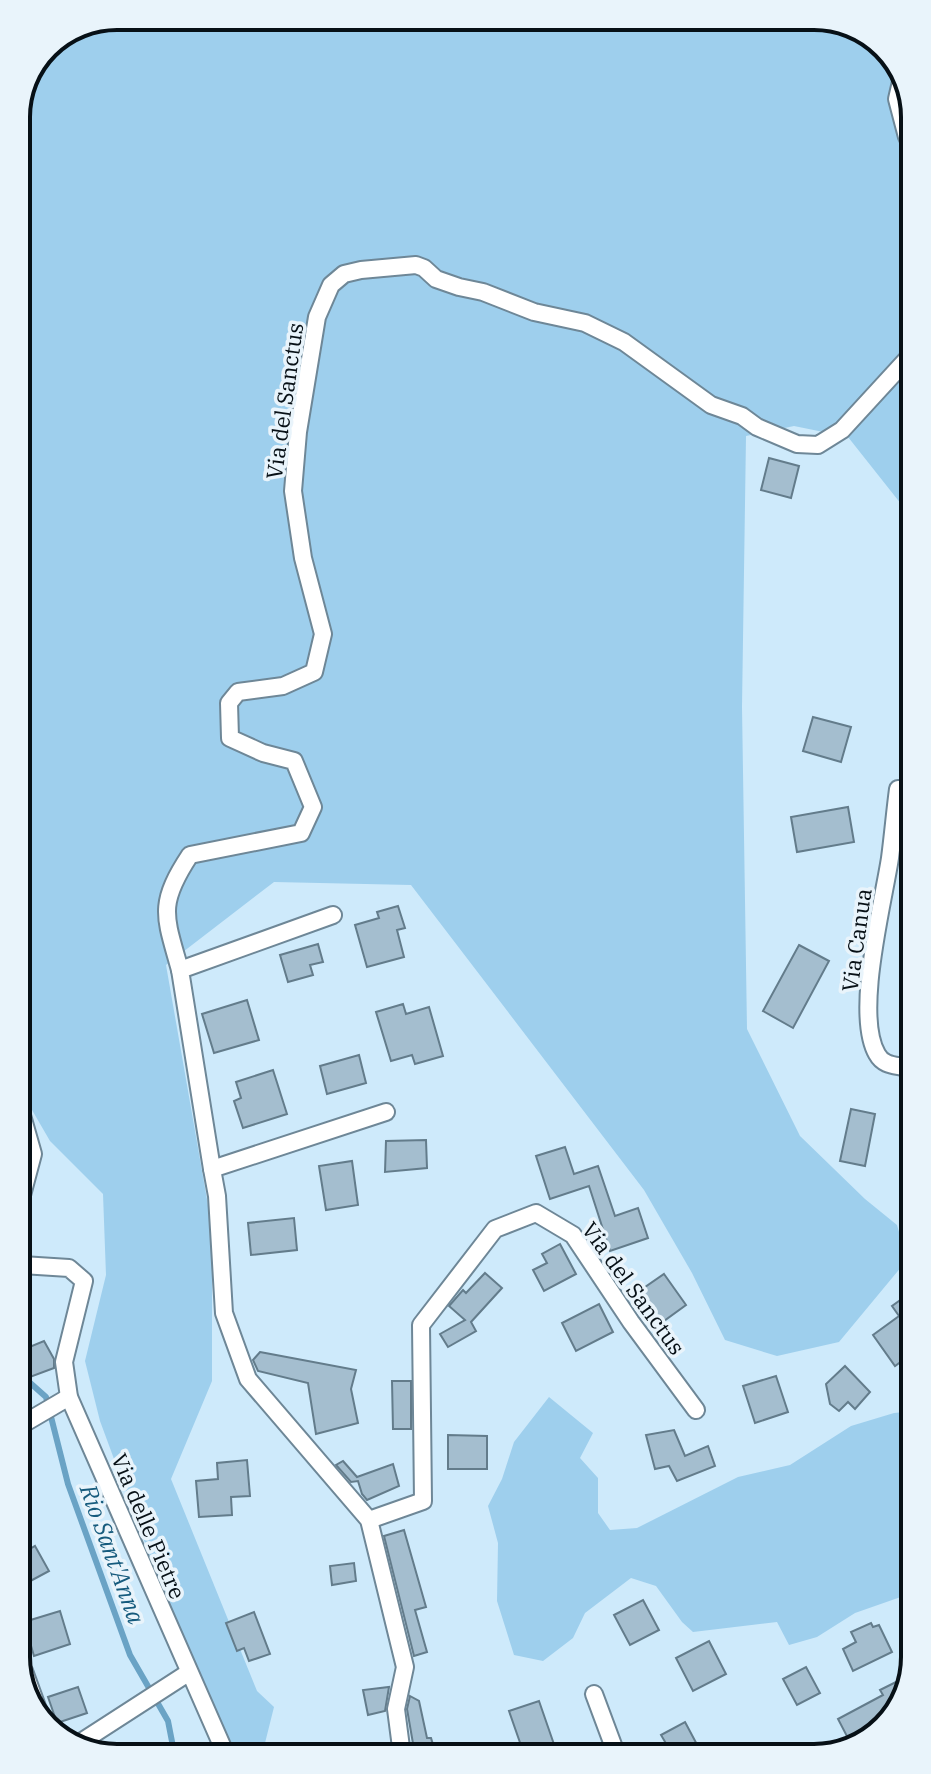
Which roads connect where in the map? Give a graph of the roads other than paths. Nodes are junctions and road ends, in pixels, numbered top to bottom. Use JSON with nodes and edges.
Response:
{"nodes":[{"id":1,"x":901,"y":366,"type":"edge"},
{"id":2,"x":898,"y":789,"type":"dead end"},
{"id":3,"x":333,"y":915,"type":"dead end"},
{"id":4,"x":180,"y":970,"type":"junction"},
{"id":5,"x":901,"y":1067,"type":"edge"},
{"id":6,"x":386,"y":1112,"type":"dead end"},
{"id":7,"x":30,"y":1144,"type":"edge"},
{"id":8,"x":30,"y":1165,"type":"edge"},
{"id":9,"x":212,"y":1169,"type":"junction"},
{"id":10,"x":30,"y":1266,"type":"edge"},
{"id":11,"x":65,"y":1399,"type":"junction"},
{"id":12,"x":696,"y":1410,"type":"dead end"},
{"id":13,"x":30,"y":1420,"type":"edge"},
{"id":14,"x":369,"y":1520,"type":"junction"},
{"id":15,"x":182,"y":1676,"type":"junction"},
{"id":16,"x":594,"y":1694,"type":"dead end"},
{"id":17,"x":87,"y":1738,"type":"edge"},
{"id":18,"x":220,"y":1744,"type":"edge"},
{"id":19,"x":401,"y":1744,"type":"edge"},
{"id":20,"x":613,"y":1744,"type":"edge"}],
"edges":[{"from":1,"to":4,"type":"street","name":"Via del Sanctus"},
{"from":2,"to":5,"type":"street","name":"Via Canua"},
{"from":3,"to":4,"type":"street"},
{"from":4,"to":9,"type":"street","name":"Via del Sanctus"},
{"from":6,"to":9,"type":"street"},
{"from":7,"to":8,"type":"street"},
{"from":9,"to":14,"type":"street","name":"Via del Sanctus"},
{"from":10,"to":11,"type":"street","name":"Via delle Pietre"},
{"from":11,"to":13,"type":"street"},
{"from":11,"to":15,"type":"street","name":"Via delle Pietre"},
{"from":12,"to":14,"type":"street","name":"Via del Sanctus"},
{"from":14,"to":19,"type":"street","name":"Via del Sanctus"},
{"from":15,"to":17,"type":"street"},
{"from":15,"to":18,"type":"street","name":"Via delle Pietre"},
{"from":16,"to":20,"type":"street"}]}
